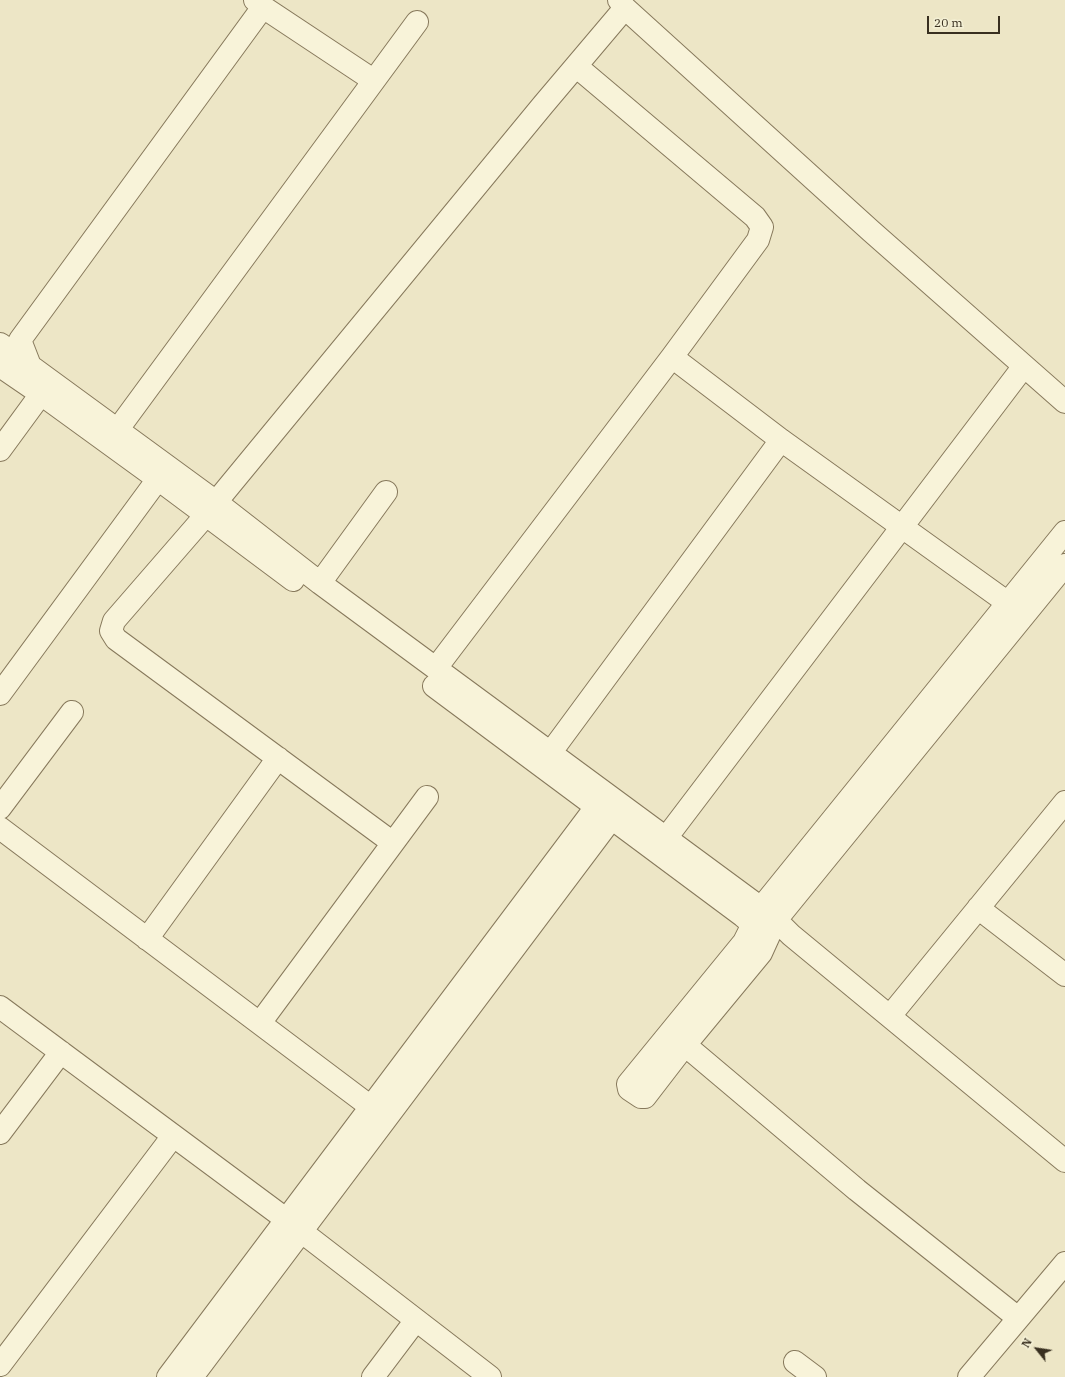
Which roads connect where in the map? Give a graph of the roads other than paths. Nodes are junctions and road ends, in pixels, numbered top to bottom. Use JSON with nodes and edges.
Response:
{"nodes":[{"id":1,"x":259,"y":3,"type":"edge"},
{"id":2,"x":622,"y":4,"type":"edge"},
{"id":3,"x":417,"y":22,"type":"dead end"},
{"id":4,"x":576,"y":66,"type":"junction"},
{"id":5,"x":373,"y":80,"type":"junction"},
{"id":6,"x":0,"y":344,"type":"edge"},
{"id":7,"x":672,"y":356,"type":"junction"},
{"id":8,"x":0,"y":366,"type":"edge"},
{"id":9,"x":30,"y":366,"type":"junction"},
{"id":10,"x":1024,"y":366,"type":"junction"},
{"id":11,"x":41,"y":394,"type":"junction"},
{"id":12,"x":1065,"y":402,"type":"edge"},
{"id":13,"x":118,"y":429,"type":"junction"},
{"id":14,"x":781,"y":440,"type":"junction"},
{"id":15,"x":0,"y":450,"type":"edge"},
{"id":16,"x":158,"y":480,"type":"junction"},
{"id":17,"x":386,"y":492,"type":"dead end"},
{"id":18,"x":211,"y":509,"type":"junction"},
{"id":19,"x":902,"y":526,"type":"junction"},
{"id":20,"x":1065,"y":532,"type":"edge"},
{"id":21,"x":1065,"y":565,"type":"edge"},
{"id":22,"x":320,"y":583,"type":"junction"},
{"id":23,"x":1008,"y":603,"type":"junction"},
{"id":24,"x":436,"y":668,"type":"junction"},
{"id":25,"x":0,"y":694,"type":"edge"},
{"id":26,"x":72,"y":712,"type":"dead end"},
{"id":27,"x":550,"y":752,"type":"junction"},
{"id":28,"x":278,"y":758,"type":"junction"},
{"id":29,"x":427,"y":797,"type":"dead end"},
{"id":30,"x":1065,"y":802,"type":"edge"},
{"id":31,"x":0,"y":808,"type":"edge"},
{"id":32,"x":604,"y":812,"type":"junction"},
{"id":33,"x":0,"y":828,"type":"edge"},
{"id":34,"x":666,"y":838,"type":"junction"},
{"id":35,"x":393,"y":843,"type":"junction"},
{"id":36,"x":978,"y":908,"type":"junction"},
{"id":37,"x":764,"y":922,"type":"junction"},
{"id":38,"x":147,"y":939,"type":"junction"},
{"id":39,"x":1065,"y":975,"type":"edge"},
{"id":40,"x":0,"y":1007,"type":"edge"},
{"id":41,"x":890,"y":1016,"type":"junction"},
{"id":42,"x":260,"y":1023,"type":"junction"},
{"id":43,"x":685,"y":1045,"type":"junction"},
{"id":44,"x":61,"y":1052,"type":"junction"},
{"id":45,"x":371,"y":1107,"type":"junction"},
{"id":46,"x":0,"y":1133,"type":"edge"},
{"id":47,"x":173,"y":1136,"type":"junction"},
{"id":48,"x":1065,"y":1161,"type":"edge"},
{"id":49,"x":294,"y":1226,"type":"junction"},
{"id":50,"x":1065,"y":1263,"type":"edge"},
{"id":51,"x":1018,"y":1318,"type":"junction"},
{"id":52,"x":416,"y":1320,"type":"junction"},
{"id":53,"x":794,"y":1362,"type":"dead end"},
{"id":54,"x":0,"y":1365,"type":"edge"},
{"id":55,"x":168,"y":1377,"type":"edge"},
{"id":56,"x":192,"y":1377,"type":"edge"},
{"id":57,"x":372,"y":1377,"type":"edge"},
{"id":58,"x":490,"y":1377,"type":"edge"},
{"id":59,"x":815,"y":1377,"type":"edge"},
{"id":60,"x":968,"y":1377,"type":"edge"}],
"edges":[{"from":1,"to":5,"type":"street"},
{"from":1,"to":9,"type":"street"},
{"from":2,"to":4,"type":"street"},
{"from":2,"to":10,"type":"street"},
{"from":3,"to":5,"type":"street"},
{"from":4,"to":7,"type":"street"},
{"from":4,"to":18,"type":"street"},
{"from":5,"to":13,"type":"street"},
{"from":6,"to":9,"type":"street"},
{"from":7,"to":14,"type":"street"},
{"from":7,"to":24,"type":"street"},
{"from":8,"to":11,"type":"street"},
{"from":9,"to":11,"type":"street"},
{"from":9,"to":13,"type":"street"},
{"from":10,"to":12,"type":"street"},
{"from":10,"to":19,"type":"street"},
{"from":11,"to":15,"type":"street"},
{"from":11,"to":16,"type":"street"},
{"from":13,"to":18,"type":"street"},
{"from":14,"to":19,"type":"street"},
{"from":14,"to":27,"type":"street"},
{"from":16,"to":18,"type":"street"},
{"from":16,"to":25,"type":"street"},
{"from":17,"to":22,"type":"street"},
{"from":18,"to":22,"type":"street"},
{"from":18,"to":28,"type":"street"},
{"from":18,"to":32,"type":"street"},
{"from":19,"to":23,"type":"street"},
{"from":19,"to":34,"type":"street"},
{"from":20,"to":23,"type":"street"},
{"from":21,"to":37,"type":"street"},
{"from":22,"to":24,"type":"street"},
{"from":23,"to":37,"type":"street"},
{"from":24,"to":27,"type":"street"},
{"from":26,"to":31,"type":"street"},
{"from":27,"to":34,"type":"street"},
{"from":28,"to":35,"type":"street"},
{"from":28,"to":38,"type":"street"},
{"from":29,"to":35,"type":"street"},
{"from":30,"to":36,"type":"street"},
{"from":32,"to":37,"type":"street"},
{"from":32,"to":45,"type":"street"},
{"from":32,"to":49,"type":"street"},
{"from":33,"to":38,"type":"street"},
{"from":34,"to":37,"type":"street"},
{"from":35,"to":42,"type":"street"},
{"from":36,"to":39,"type":"street"},
{"from":36,"to":41,"type":"street"},
{"from":37,"to":41,"type":"street"},
{"from":37,"to":43,"type":"street"},
{"from":37,"to":43,"type":"street"},
{"from":38,"to":42,"type":"street"},
{"from":40,"to":44,"type":"street"},
{"from":41,"to":48,"type":"street"},
{"from":42,"to":45,"type":"street"},
{"from":43,"to":51,"type":"street"},
{"from":44,"to":46,"type":"street"},
{"from":44,"to":47,"type":"street"},
{"from":45,"to":49,"type":"street"},
{"from":47,"to":49,"type":"street"},
{"from":47,"to":54,"type":"street"},
{"from":49,"to":52,"type":"street"},
{"from":49,"to":55,"type":"street"},
{"from":49,"to":56,"type":"street"},
{"from":50,"to":51,"type":"street"},
{"from":51,"to":60,"type":"street"},
{"from":52,"to":57,"type":"street"},
{"from":52,"to":58,"type":"street"},
{"from":53,"to":59,"type":"street"}]}
